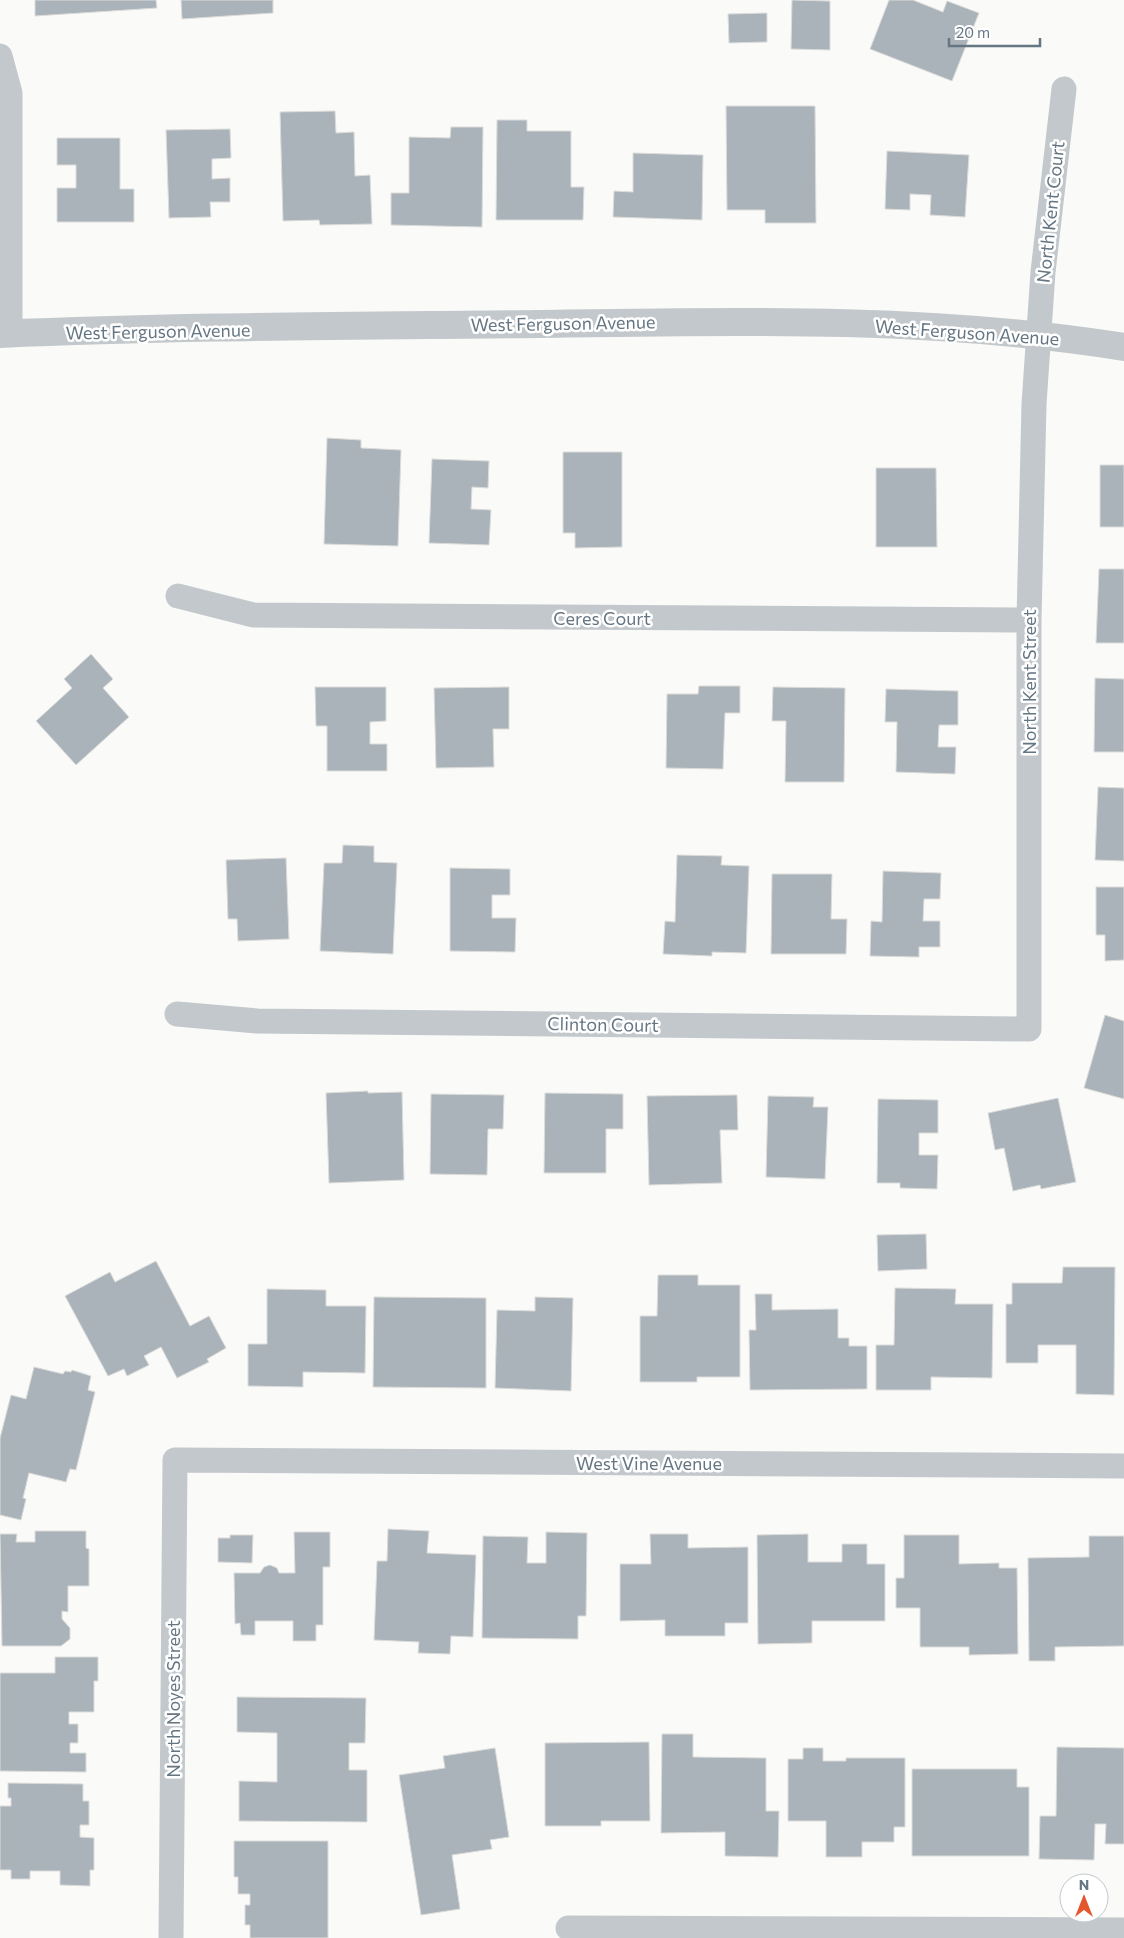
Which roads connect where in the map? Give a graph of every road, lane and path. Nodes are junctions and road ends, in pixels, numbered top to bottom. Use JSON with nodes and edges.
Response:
{"nodes":[{"id":1,"x":0,"y":56,"type":"edge"},
{"id":2,"x":1064,"y":89,"type":"dead end"},
{"id":3,"x":5,"y":334,"type":"edge"},
{"id":4,"x":1037,"y":335,"type":"junction"},
{"id":5,"x":1124,"y":347,"type":"edge"},
{"id":6,"x":178,"y":596,"type":"dead end"},
{"id":7,"x":1029,"y":620,"type":"junction"},
{"id":8,"x":177,"y":1014,"type":"dead end"},
{"id":9,"x":1029,"y":1029,"type":"joint"},
{"id":10,"x":175,"y":1460,"type":"joint"},
{"id":11,"x":1124,"y":1466,"type":"edge"},
{"id":12,"x":568,"y":1928,"type":"dead end"},
{"id":13,"x":1124,"y":1930,"type":"edge"},
{"id":14,"x":172,"y":1938,"type":"edge"}],
"edges":[{"from":1,"to":3,"type":"street"},
{"from":2,"to":4,"type":"street","name":"North Kent Court"},
{"from":3,"to":4,"type":"street","name":"West Ferguson Avenue"},
{"from":4,"to":5,"type":"street","name":"West Ferguson Avenue"},
{"from":4,"to":7,"type":"street","name":"North Kent Street"},
{"from":6,"to":7,"type":"street","name":"Ceres Court"},
{"from":7,"to":9,"type":"street","name":"North Kent Street"},
{"from":8,"to":9,"type":"street","name":"Clinton Court"},
{"from":10,"to":11,"type":"street","name":"West Vine Avenue"},
{"from":10,"to":14,"type":"street","name":"North Noyes Street"},
{"from":12,"to":13,"type":"street"}]}
